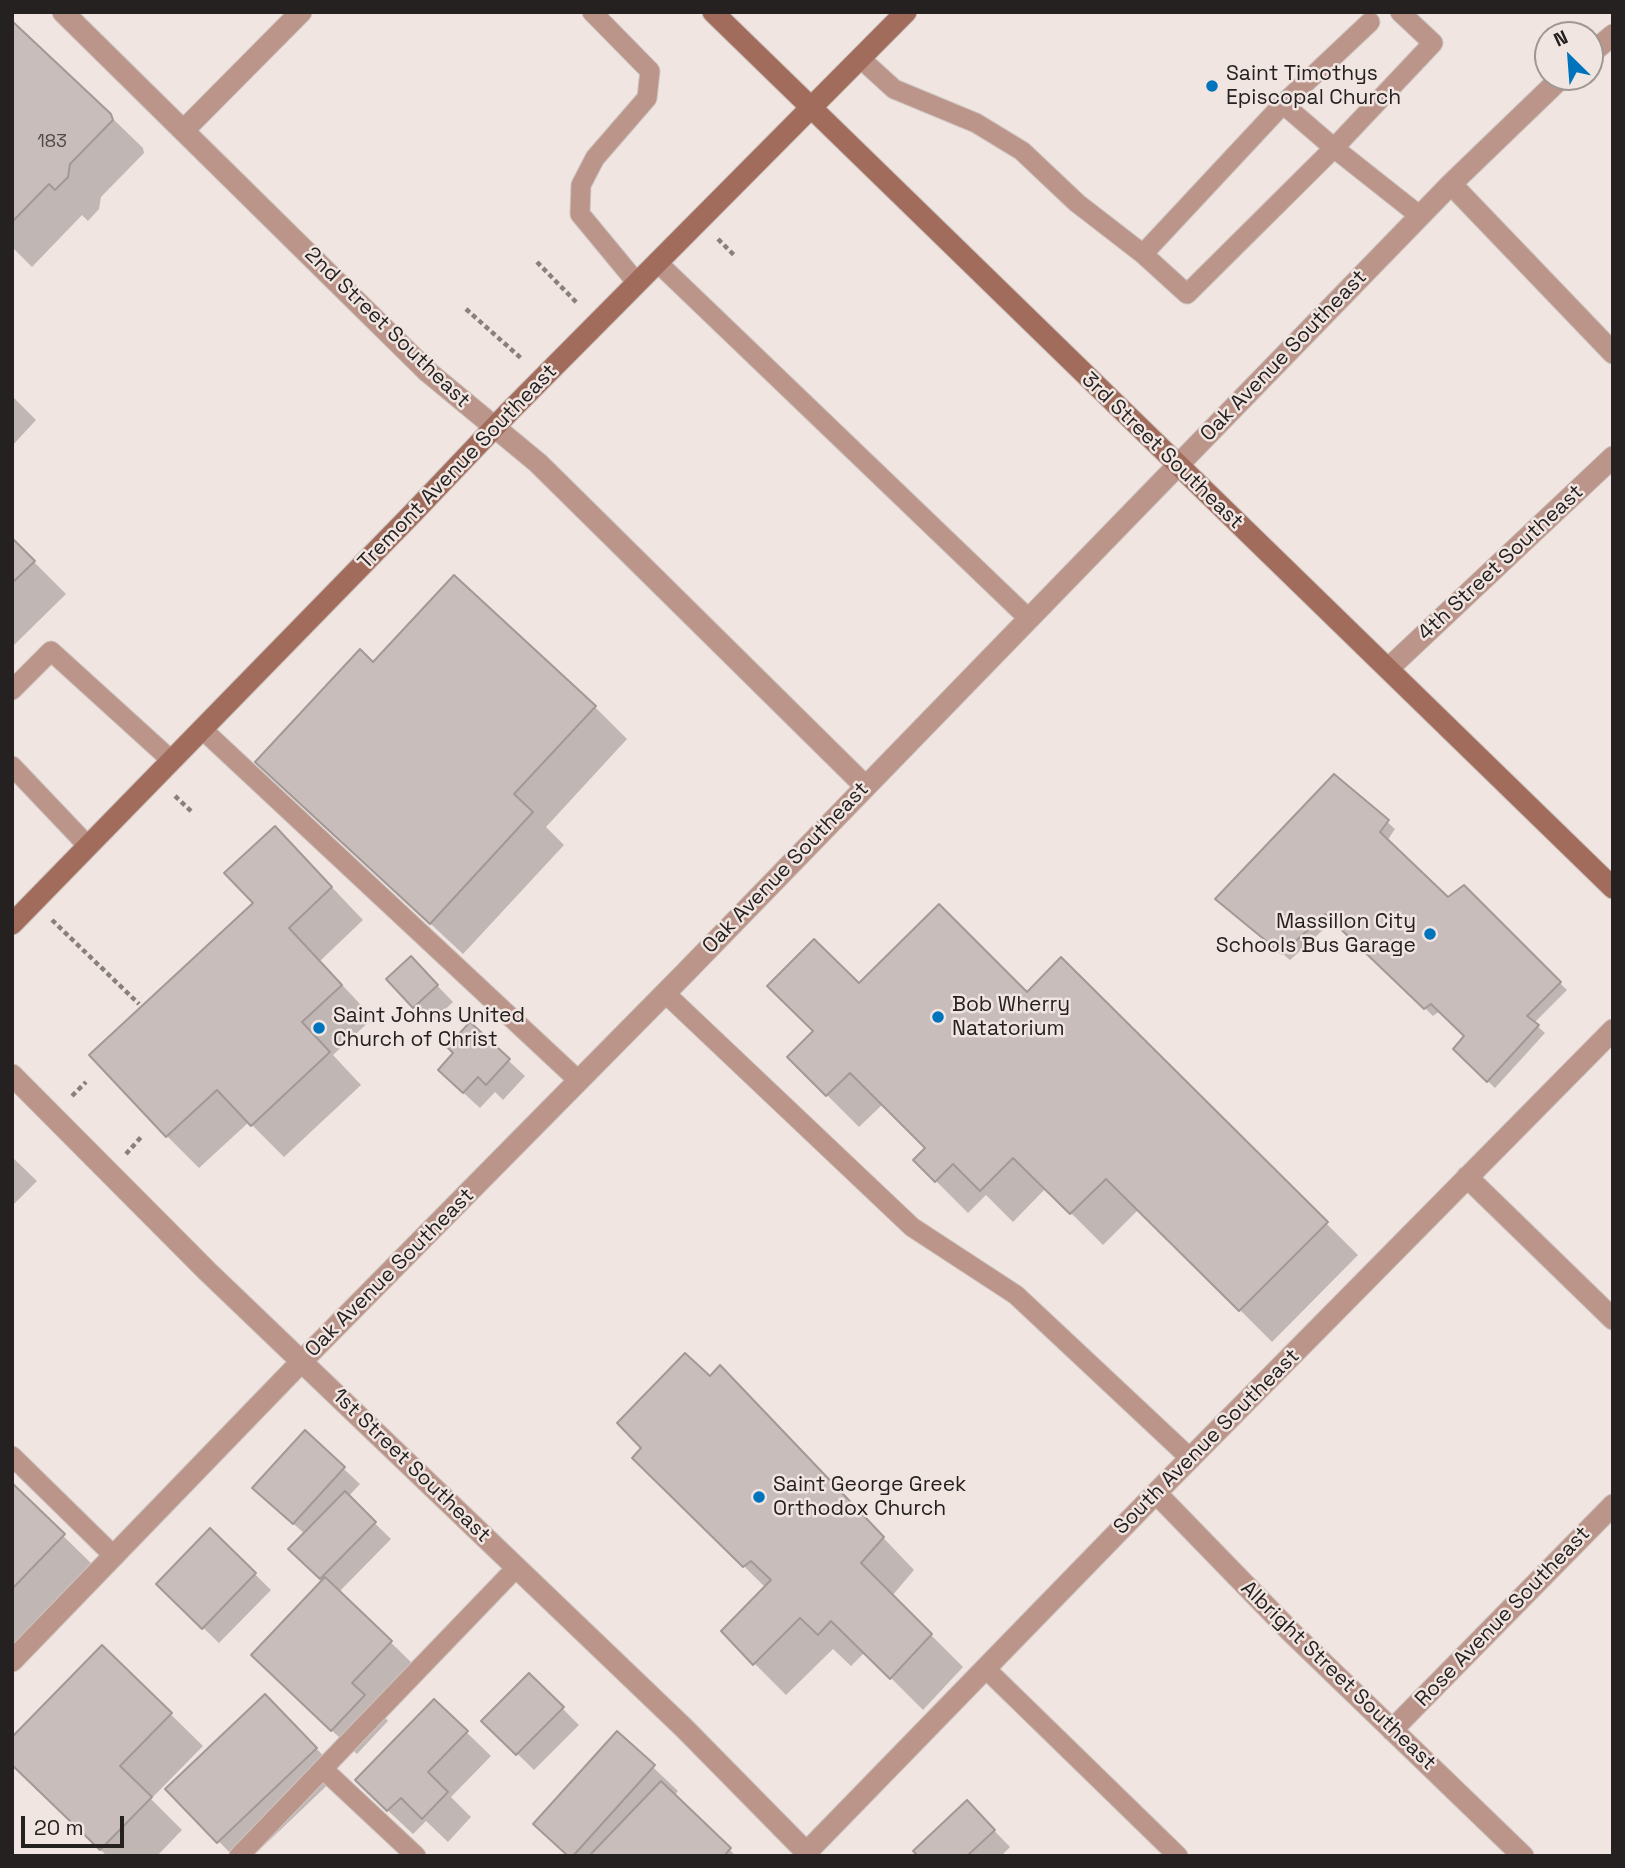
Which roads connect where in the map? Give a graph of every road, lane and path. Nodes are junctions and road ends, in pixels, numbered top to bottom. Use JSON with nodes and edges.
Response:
{"nodes":[{"id":1,"x":300,"y":12,"type":"edge"},
{"id":2,"x":592,"y":12,"type":"edge"},
{"id":3,"x":713,"y":12,"type":"edge"},
{"id":4,"x":906,"y":12,"type":"edge"},
{"id":5,"x":1400,"y":12,"type":"edge"},
{"id":6,"x":72,"y":15,"type":"edge"},
{"id":7,"x":1371,"y":15,"type":"edge"},
{"id":8,"x":860,"y":58,"type":"junction"},
{"id":9,"x":1547,"y":91,"type":"edge"},
{"id":10,"x":1283,"y":104,"type":"junction"},
{"id":11,"x":810,"y":107,"type":"junction"},
{"id":12,"x":184,"y":130,"type":"junction"},
{"id":13,"x":1334,"y":148,"type":"junction"},
{"id":14,"x":1451,"y":184,"type":"junction"},
{"id":15,"x":1420,"y":216,"type":"junction"},
{"id":16,"x":1143,"y":254,"type":"junction"},
{"id":17,"x":537,"y":262,"type":"dead end"},
{"id":18,"x":657,"y":262,"type":"junction"},
{"id":19,"x":637,"y":283,"type":"junction"},
{"id":20,"x":466,"y":309,"type":"dead end"},
{"id":21,"x":597,"y":323,"type":"junction"},
{"id":22,"x":1613,"y":353,"type":"edge"},
{"id":23,"x":543,"y":379,"type":"junction"},
{"id":24,"x":494,"y":428,"type":"junction"},
{"id":25,"x":1613,"y":457,"type":"edge"},
{"id":26,"x":1177,"y":465,"type":"junction"},
{"id":27,"x":1028,"y":618,"type":"junction"},
{"id":28,"x":1389,"y":668,"type":"junction"},
{"id":29,"x":12,"y":690,"type":"edge"},
{"id":30,"x":202,"y":729,"type":"junction"},
{"id":31,"x":171,"y":760,"type":"junction"},
{"id":32,"x":12,"y":766,"type":"edge"},
{"id":33,"x":865,"y":786,"type":"junction"},
{"id":34,"x":88,"y":846,"type":"junction"},
{"id":35,"x":1613,"y":888,"type":"edge"},
{"id":36,"x":12,"y":923,"type":"edge"},
{"id":37,"x":75,"y":943,"type":"dead end"},
{"id":38,"x":665,"y":993,"type":"junction"},
{"id":39,"x":139,"y":1004,"type":"dead end"},
{"id":40,"x":1613,"y":1030,"type":"edge"},
{"id":41,"x":12,"y":1075,"type":"edge"},
{"id":42,"x":579,"y":1081,"type":"junction"},
{"id":43,"x":1467,"y":1177,"type":"junction"},
{"id":44,"x":1613,"y":1318,"type":"edge"},
{"id":45,"x":302,"y":1362,"type":"junction"},
{"id":46,"x":12,"y":1456,"type":"edge"},
{"id":47,"x":1191,"y":1459,"type":"junction"},
{"id":48,"x":1156,"y":1493,"type":"junction"},
{"id":49,"x":1613,"y":1505,"type":"edge"},
{"id":50,"x":114,"y":1556,"type":"junction"},
{"id":51,"x":517,"y":1567,"type":"junction"},
{"id":52,"x":12,"y":1661,"type":"edge"},
{"id":53,"x":985,"y":1668,"type":"junction"},
{"id":54,"x":1392,"y":1730,"type":"junction"},
{"id":55,"x":323,"y":1769,"type":"junction"},
{"id":56,"x":806,"y":1855,"type":"edge"},
{"id":57,"x":239,"y":1856,"type":"edge"},
{"id":58,"x":416,"y":1856,"type":"edge"},
{"id":59,"x":1178,"y":1856,"type":"edge"},
{"id":60,"x":1523,"y":1856,"type":"edge"}],
"edges":[{"from":1,"to":12,"type":"street"},
{"from":2,"to":19,"type":"lane"},
{"from":3,"to":11,"type":"street","name":"3rd Street Southeast"},
{"from":4,"to":8,"type":"street","name":"Tremont Avenue Southeast"},
{"from":5,"to":13,"type":"lane"},
{"from":6,"to":12,"type":"street","name":"2nd Street Southeast"},
{"from":7,"to":10,"type":"lane"},
{"from":8,"to":11,"type":"street","name":"Tremont Avenue Southeast"},
{"from":8,"to":16,"type":"lane"},
{"from":9,"to":14,"type":"street","name":"Oak Avenue Southeast"},
{"from":10,"to":13,"type":"lane"},
{"from":10,"to":16,"type":"lane"},
{"from":11,"to":18,"type":"street","name":"Tremont Avenue Southeast"},
{"from":11,"to":26,"type":"street","name":"3rd Street Southeast"},
{"from":12,"to":24,"type":"street","name":"2nd Street Southeast"},
{"from":13,"to":15,"type":"lane"},
{"from":13,"to":16,"type":"lane"},
{"from":14,"to":15,"type":"street","name":"Oak Avenue Southeast"},
{"from":14,"to":22,"type":"street"},
{"from":15,"to":26,"type":"street","name":"Oak Avenue Southeast"},
{"from":17,"to":21,"type":"path"},
{"from":18,"to":19,"type":"street","name":"Tremont Avenue Southeast"},
{"from":18,"to":27,"type":"lane"},
{"from":19,"to":21,"type":"street","name":"Tremont Avenue Southeast"},
{"from":20,"to":23,"type":"path"},
{"from":21,"to":23,"type":"street","name":"Tremont Avenue Southeast"},
{"from":23,"to":24,"type":"street","name":"Tremont Avenue Southeast"},
{"from":24,"to":30,"type":"street","name":"Tremont Avenue Southeast"},
{"from":24,"to":33,"type":"street","name":"2nd Street Southeast"},
{"from":25,"to":28,"type":"street","name":"4th Street Southeast"},
{"from":26,"to":27,"type":"street","name":"Oak Avenue Southeast"},
{"from":26,"to":28,"type":"street","name":"3rd Street Southeast"},
{"from":27,"to":33,"type":"street","name":"Oak Avenue Southeast"},
{"from":28,"to":35,"type":"street","name":"3rd Street Southeast"},
{"from":29,"to":31,"type":"lane"},
{"from":30,"to":31,"type":"street","name":"Tremont Avenue Southeast"},
{"from":30,"to":42,"type":"lane"},
{"from":31,"to":34,"type":"street","name":"Tremont Avenue Southeast"},
{"from":32,"to":34,"type":"lane"},
{"from":33,"to":38,"type":"street","name":"Oak Avenue Southeast"},
{"from":34,"to":36,"type":"street","name":"Tremont Avenue Southeast"},
{"from":37,"to":39,"type":"path"},
{"from":38,"to":42,"type":"street","name":"Oak Avenue Southeast"},
{"from":38,"to":47,"type":"lane"},
{"from":40,"to":43,"type":"street","name":"South Avenue Southeast"},
{"from":41,"to":45,"type":"street","name":"1st Street Southeast"},
{"from":42,"to":45,"type":"street","name":"Oak Avenue Southeast"},
{"from":43,"to":44,"type":"street"},
{"from":43,"to":47,"type":"street","name":"South Avenue Southeast"},
{"from":45,"to":50,"type":"street","name":"Oak Avenue Southeast"},
{"from":45,"to":51,"type":"street","name":"1st Street Southeast"},
{"from":46,"to":50,"type":"lane"},
{"from":47,"to":48,"type":"street","name":"South Avenue Southeast"},
{"from":48,"to":53,"type":"street","name":"South Avenue Southeast"},
{"from":48,"to":54,"type":"street","name":"Albright Street Southeast"},
{"from":49,"to":54,"type":"street","name":"Rose Avenue Southeast"},
{"from":50,"to":52,"type":"street","name":"Oak Avenue Southeast"},
{"from":51,"to":55,"type":"lane"},
{"from":51,"to":56,"type":"street","name":"1st Street Southeast"},
{"from":53,"to":56,"type":"street","name":"South Avenue Southeast"},
{"from":53,"to":59,"type":"lane"},
{"from":54,"to":60,"type":"street","name":"Albright Street Southeast"},
{"from":55,"to":57,"type":"lane"},
{"from":55,"to":58,"type":"lane"}]}
